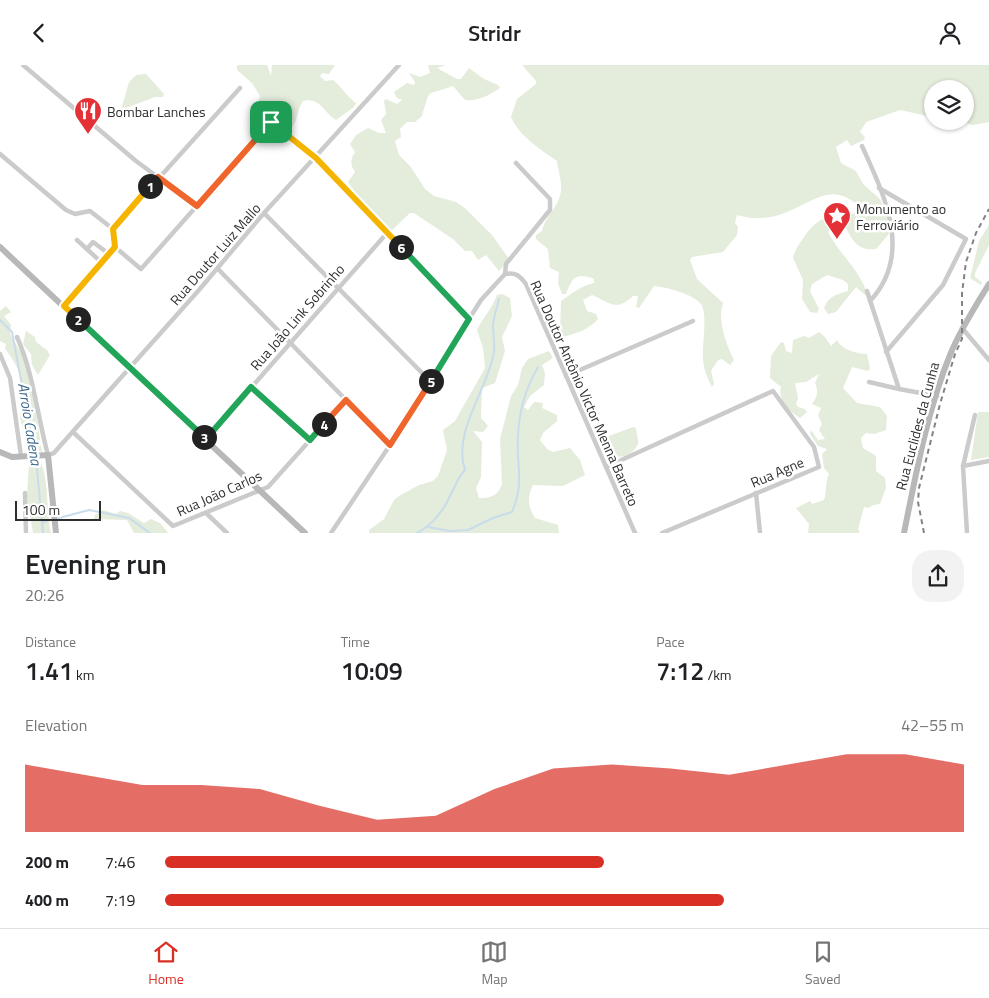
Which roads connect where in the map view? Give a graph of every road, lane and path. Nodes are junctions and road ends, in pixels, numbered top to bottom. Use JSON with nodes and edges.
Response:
{"nodes":[{"id":1,"x":23,"y":65,"type":"edge"},
{"id":2,"x":399,"y":65,"type":"edge"},
{"id":3,"x":240,"y":88,"type":"dead end"},
{"id":4,"x":862,"y":146,"type":"dead end"},
{"id":5,"x":0,"y":154,"type":"edge"},
{"id":6,"x":316,"y":158,"type":"junction"},
{"id":7,"x":516,"y":163,"type":"dead end"},
{"id":8,"x":158,"y":177,"type":"junction"},
{"id":9,"x":879,"y":189,"type":"junction"},
{"id":10,"x":197,"y":206,"type":"junction"},
{"id":11,"x":264,"y":213,"type":"junction"},
{"id":12,"x":113,"y":229,"type":"junction"},
{"id":13,"x":387,"y":233,"type":"junction"},
{"id":14,"x":76,"y":240,"type":"dead end"},
{"id":15,"x":0,"y":247,"type":"edge"},
{"id":16,"x":115,"y":247,"type":"junction"},
{"id":17,"x":87,"y":249,"type":"junction"},
{"id":18,"x":109,"y":254,"type":"junction"},
{"id":19,"x":101,"y":262,"type":"junction"},
{"id":20,"x":218,"y":269,"type":"junction"},
{"id":21,"x":505,"y":273,"type":"junction"},
{"id":22,"x":989,"y":286,"type":"edge"},
{"id":23,"x":337,"y":287,"type":"junction"},
{"id":24,"x":867,"y":291,"type":"dead end"},
{"id":25,"x":870,"y":301,"type":"junction"},
{"id":26,"x":64,"y":306,"type":"junction"},
{"id":27,"x":469,"y":319,"type":"junction"},
{"id":28,"x":693,"y":321,"type":"dead end"},
{"id":29,"x":962,"y":329,"type":"junction"},
{"id":30,"x":17,"y":337,"type":"dead end"},
{"id":31,"x":290,"y":342,"type":"junction"},
{"id":32,"x":886,"y":352,"type":"junction"},
{"id":33,"x":0,"y":354,"type":"edge"},
{"id":34,"x":989,"y":360,"type":"edge"},
{"id":35,"x":130,"y":368,"type":"junction"},
{"id":36,"x":566,"y":376,"type":"junction"},
{"id":37,"x":430,"y":381,"type":"junction"},
{"id":38,"x":869,"y":382,"type":"dead end"},
{"id":39,"x":251,"y":387,"type":"junction"},
{"id":40,"x":898,"y":389,"type":"junction"},
{"id":41,"x":937,"y":396,"type":"junction"},
{"id":42,"x":346,"y":400,"type":"junction"},
{"id":43,"x":975,"y":415,"type":"dead end"},
{"id":44,"x":73,"y":432,"type":"junction"},
{"id":45,"x":206,"y":439,"type":"junction"},
{"id":46,"x":310,"y":440,"type":"junction"},
{"id":47,"x":390,"y":445,"type":"junction"},
{"id":48,"x":0,"y":452,"type":"edge"},
{"id":49,"x":46,"y":455,"type":"junction"},
{"id":50,"x":22,"y":456,"type":"junction"},
{"id":51,"x":989,"y":461,"type":"edge"},
{"id":52,"x":964,"y":466,"type":"junction"},
{"id":53,"x":606,"y":467,"type":"junction"},
{"id":54,"x":261,"y":490,"type":"junction"},
{"id":55,"x":24,"y":493,"type":"dead end"},
{"id":56,"x":756,"y":493,"type":"junction"},
{"id":57,"x":206,"y":513,"type":"junction"},
{"id":58,"x":26,"y":533,"type":"edge"},
{"id":59,"x":56,"y":533,"type":"edge"},
{"id":60,"x":226,"y":533,"type":"edge"},
{"id":61,"x":305,"y":533,"type":"edge"},
{"id":62,"x":331,"y":533,"type":"edge"},
{"id":63,"x":635,"y":533,"type":"edge"},
{"id":64,"x":662,"y":533,"type":"edge"},
{"id":65,"x":760,"y":533,"type":"edge"},
{"id":66,"x":904,"y":533,"type":"edge"},
{"id":67,"x":967,"y":533,"type":"edge"}],
"edges":[{"from":1,"to":8,"type":"street"},
{"from":2,"to":6,"type":"street","name":"Rua Doutor Luiz Mallo"},
{"from":3,"to":8,"type":"street"},
{"from":4,"to":9,"type":"street"},
{"from":5,"to":12,"type":"street"},
{"from":6,"to":10,"type":"street"},
{"from":6,"to":11,"type":"street","name":"Rua Doutor Luiz Mallo"},
{"from":6,"to":13,"type":"street"},
{"from":7,"to":21,"type":"street"},
{"from":8,"to":10,"type":"street"},
{"from":8,"to":12,"type":"street"},
{"from":9,"to":25,"type":"street"},
{"from":9,"to":32,"type":"street"},
{"from":10,"to":16,"type":"street"},
{"from":11,"to":20,"type":"street","name":"Rua Doutor Luiz Mallo"},
{"from":11,"to":23,"type":"street"},
{"from":12,"to":16,"type":"street"},
{"from":13,"to":23,"type":"street","name":"Rua João Link Sobrinho"},
{"from":13,"to":27,"type":"street"},
{"from":14,"to":17,"type":"street"},
{"from":15,"to":26,"type":"street"},
{"from":16,"to":18,"type":"street"},
{"from":17,"to":18,"type":"street"},
{"from":17,"to":19,"type":"street"},
{"from":18,"to":19,"type":"street"},
{"from":19,"to":26,"type":"street"},
{"from":20,"to":31,"type":"street"},
{"from":20,"to":35,"type":"street","name":"Rua Doutor Luiz Mallo"},
{"from":21,"to":27,"type":"street"},
{"from":21,"to":36,"type":"street","name":"Rua Doutor Antônio Victor Menna Barreto"},
{"from":22,"to":29,"type":"street","name":"Rua Euclides da Cunha"},
{"from":23,"to":31,"type":"street","name":"Rua João Link Sobrinho"},
{"from":23,"to":37,"type":"street"},
{"from":24,"to":25,"type":"street"},
{"from":25,"to":32,"type":"street"},
{"from":26,"to":35,"type":"street"},
{"from":27,"to":37,"type":"street"},
{"from":28,"to":36,"type":"street"},
{"from":29,"to":34,"type":"street"},
{"from":29,"to":41,"type":"street","name":"Rua Euclides da Cunha"},
{"from":30,"to":49,"type":"street"},
{"from":31,"to":39,"type":"street","name":"Rua João Link Sobrinho"},
{"from":31,"to":42,"type":"street"},
{"from":32,"to":40,"type":"street"},
{"from":33,"to":50,"type":"street"},
{"from":35,"to":44,"type":"street","name":"Rua Doutor Luiz Mallo"},
{"from":35,"to":45,"type":"street"},
{"from":36,"to":53,"type":"street","name":"Rua Doutor Antônio Victor Menna Barreto"},
{"from":37,"to":47,"type":"street"},
{"from":38,"to":40,"type":"street"},
{"from":39,"to":45,"type":"street","name":"Rua João Link Sobrinho"},
{"from":39,"to":46,"type":"street"},
{"from":40,"to":41,"type":"street"},
{"from":41,"to":66,"type":"street","name":"Rua Euclides da Cunha"},
{"from":42,"to":46,"type":"street","name":"Rua João Carlos"},
{"from":42,"to":47,"type":"street"},
{"from":43,"to":52,"type":"street"},
{"from":44,"to":49,"type":"street","name":"Rua Doutor Luiz Mallo"},
{"from":44,"to":57,"type":"street","name":"Rua João Carlos"},
{"from":45,"to":54,"type":"street"},
{"from":46,"to":54,"type":"street","name":"Rua João Carlos"},
{"from":47,"to":62,"type":"street"},
{"from":48,"to":50,"type":"street"},
{"from":49,"to":50,"type":"street"},
{"from":49,"to":59,"type":"street"},
{"from":51,"to":52,"type":"street"},
{"from":52,"to":67,"type":"street"},
{"from":53,"to":56,"type":"street","name":"Rua Agne"},
{"from":53,"to":63,"type":"street","name":"Rua Doutor Antônio Victor Menna Barreto"},
{"from":54,"to":57,"type":"street","name":"Rua João Carlos"},
{"from":54,"to":61,"type":"street"},
{"from":55,"to":58,"type":"street"},
{"from":56,"to":64,"type":"street","name":"Rua Agne"},
{"from":56,"to":65,"type":"street"},
{"from":57,"to":60,"type":"street"}]}
